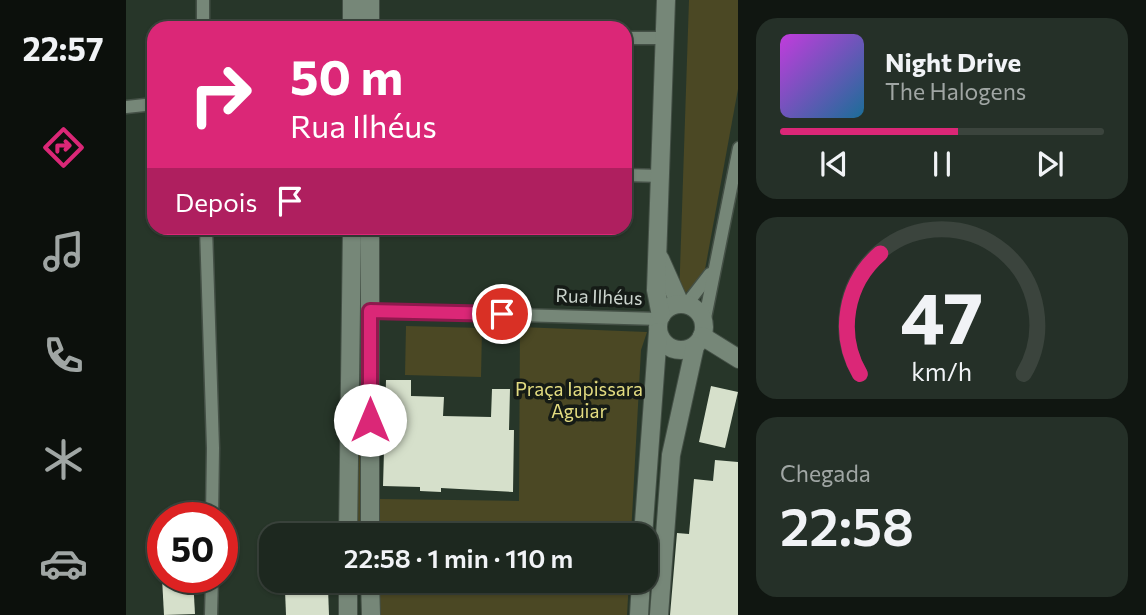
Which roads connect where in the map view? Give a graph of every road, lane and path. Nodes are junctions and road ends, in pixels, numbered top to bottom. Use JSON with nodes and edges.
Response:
{"nodes":[{"id":1,"x":203,"y":0,"type":"edge"},
{"id":2,"x":352,"y":0,"type":"edge"},
{"id":3,"x":370,"y":0,"type":"edge"},
{"id":4,"x":666,"y":0,"type":"edge"},
{"id":5,"x":203,"y":21,"type":"edge"},
{"id":6,"x":352,"y":21,"type":"edge"},
{"id":7,"x":370,"y":21,"type":"edge"},
{"id":8,"x":632,"y":38,"type":"edge"},
{"id":9,"x":665,"y":38,"type":"junction"},
{"id":10,"x":147,"y":105,"type":"edge"},
{"id":11,"x":126,"y":107,"type":"edge"},
{"id":12,"x":738,"y":148,"type":"edge"},
{"id":13,"x":632,"y":175,"type":"edge"},
{"id":14,"x":662,"y":176,"type":"junction"},
{"id":15,"x":206,"y":235,"type":"edge"},
{"id":16,"x":352,"y":235,"type":"edge"},
{"id":17,"x":353,"y":235,"type":"edge"},
{"id":18,"x":370,"y":235,"type":"edge"},
{"id":19,"x":658,"y":256,"type":"junction"},
{"id":20,"x":712,"y":271,"type":"junction"},
{"id":21,"x":683,"y":304,"type":"junction"},
{"id":22,"x":370,"y":311,"type":"junction"},
{"id":23,"x":660,"y":322,"type":"junction"},
{"id":24,"x":700,"y":335,"type":"junction"},
{"id":25,"x":738,"y":359,"type":"edge"},
{"id":26,"x":212,"y":502,"type":"edge"},
{"id":27,"x":348,"y":523,"type":"edge"},
{"id":28,"x":370,"y":523,"type":"edge"},
{"id":29,"x":644,"y":523,"type":"edge"},
{"id":30,"x":212,"y":593,"type":"edge"},
{"id":31,"x":348,"y":593,"type":"edge"},
{"id":32,"x":370,"y":593,"type":"edge"},
{"id":33,"x":640,"y":593,"type":"edge"},
{"id":34,"x":211,"y":615,"type":"edge"},
{"id":35,"x":348,"y":615,"type":"edge"},
{"id":36,"x":370,"y":615,"type":"edge"},
{"id":37,"x":639,"y":615,"type":"edge"},
{"id":38,"x":659,"y":615,"type":"edge"}],
"edges":[{"from":1,"to":5,"type":"street"},
{"from":2,"to":6,"type":"main road"},
{"from":3,"to":7,"type":"main road"},
{"from":4,"to":9,"type":"main road"},
{"from":8,"to":9,"type":"street"},
{"from":9,"to":14,"type":"main road"},
{"from":10,"to":11,"type":"street"},
{"from":12,"to":20,"type":"street"},
{"from":13,"to":14,"type":"street"},
{"from":14,"to":19,"type":"main road"},
{"from":15,"to":26,"type":"street"},
{"from":16,"to":27,"type":"main road"},
{"from":17,"to":22,"type":"main road"},
{"from":18,"to":22,"type":"main road"},
{"from":19,"to":21,"type":"main road"},
{"from":19,"to":23,"type":"main road"},
{"from":20,"to":21,"type":"street"},
{"from":20,"to":24,"type":"street"},
{"from":21,"to":23,"type":"main road"},
{"from":21,"to":24,"type":"main road"},
{"from":22,"to":23,"type":"street","name":"Rua Ilhéus"},
{"from":22,"to":28,"type":"main road"},
{"from":23,"to":24,"type":"main road"},
{"from":23,"to":29,"type":"main road"},
{"from":24,"to":25,"type":"main road"},
{"from":24,"to":38,"type":"main road"},
{"from":30,"to":34,"type":"street"},
{"from":31,"to":35,"type":"main road"},
{"from":32,"to":36,"type":"main road"},
{"from":33,"to":37,"type":"main road"}]}
